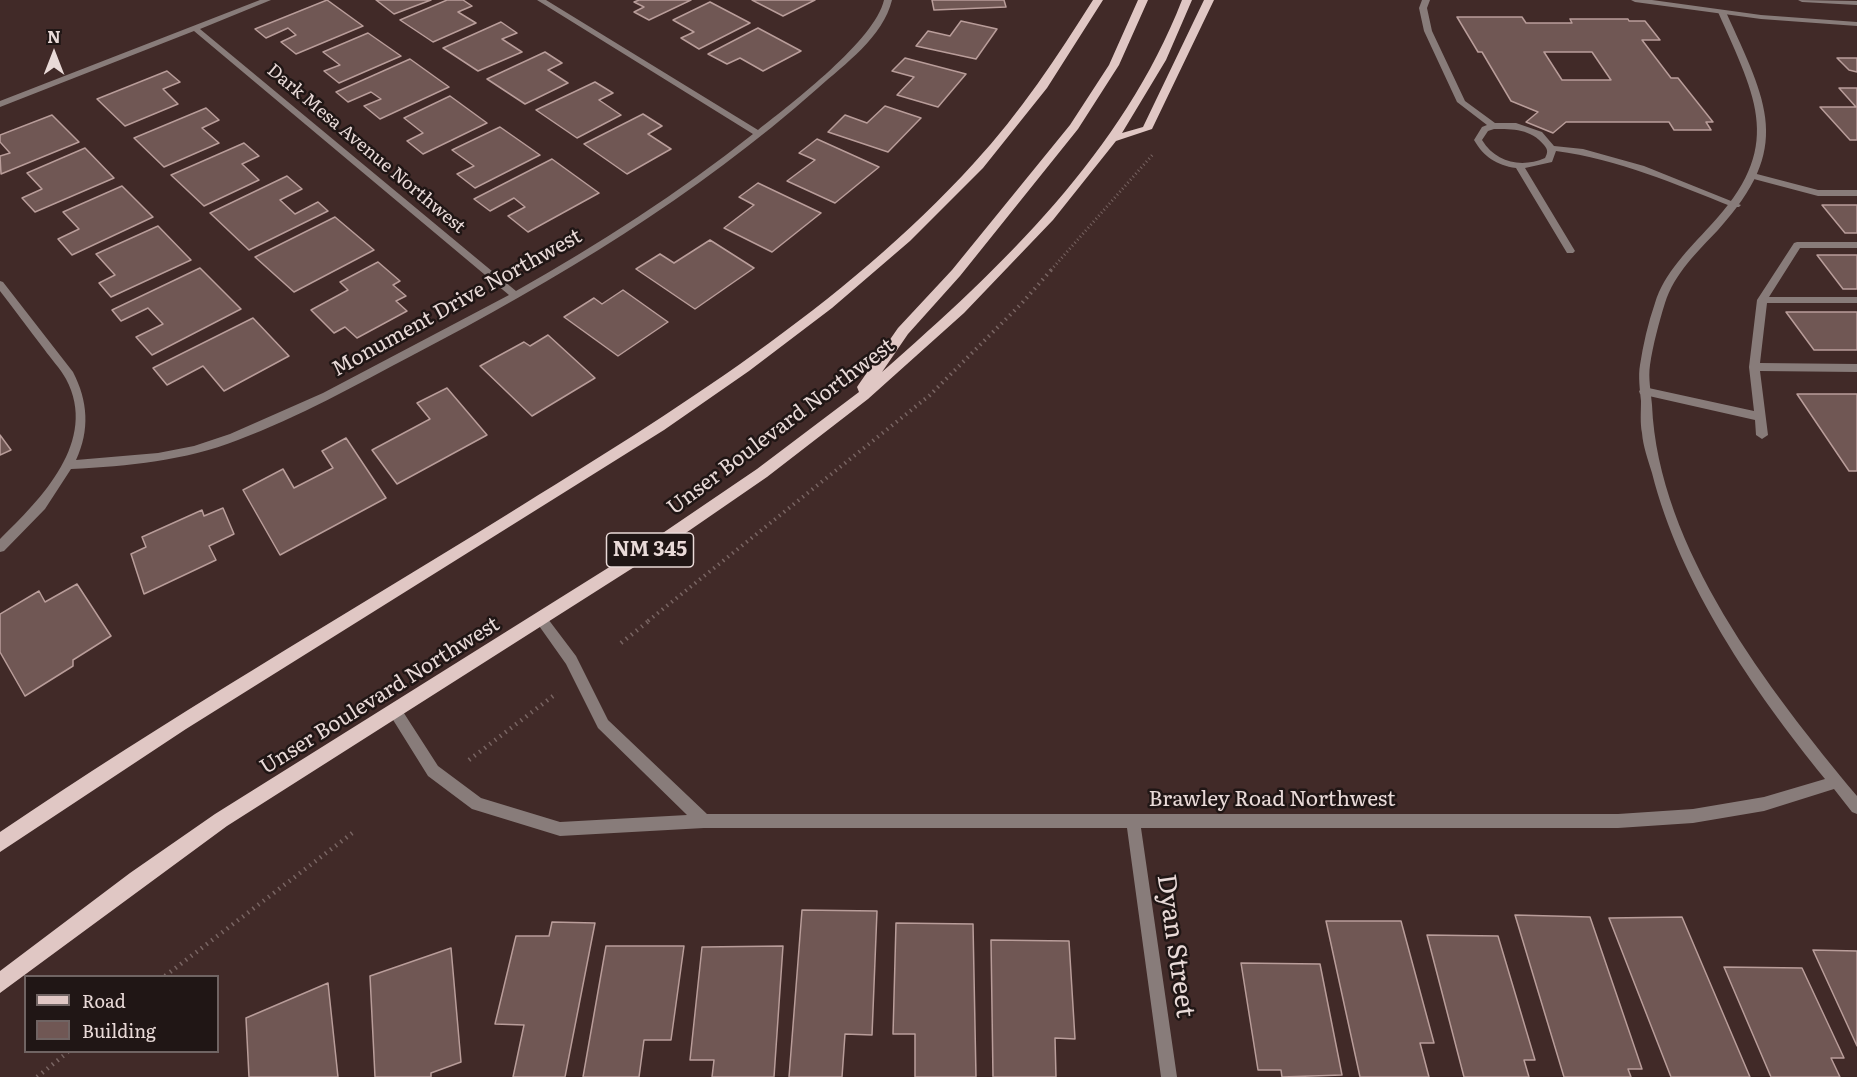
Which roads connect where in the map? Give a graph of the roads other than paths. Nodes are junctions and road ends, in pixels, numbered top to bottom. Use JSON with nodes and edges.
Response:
{"nodes":[{"id":1,"x":267,"y":0,"type":"edge"},
{"id":2,"x":541,"y":0,"type":"edge"},
{"id":3,"x":888,"y":0,"type":"edge"},
{"id":4,"x":1098,"y":0,"type":"edge"},
{"id":5,"x":1143,"y":0,"type":"edge"},
{"id":6,"x":1187,"y":0,"type":"edge"},
{"id":7,"x":1209,"y":0,"type":"edge"},
{"id":8,"x":1426,"y":0,"type":"edge"},
{"id":9,"x":1635,"y":0,"type":"edge"},
{"id":10,"x":1717,"y":0,"type":"edge"},
{"id":11,"x":1802,"y":0,"type":"edge"},
{"id":12,"x":1857,"y":3,"type":"edge"},
{"id":13,"x":1722,"y":12,"type":"junction"},
{"id":14,"x":1857,"y":24,"type":"edge"},
{"id":15,"x":195,"y":28,"type":"junction"},
{"id":16,"x":0,"y":104,"type":"edge"},
{"id":17,"x":1492,"y":126,"type":"junction"},
{"id":18,"x":759,"y":134,"type":"junction"},
{"id":19,"x":1112,"y":139,"type":"junction"},
{"id":20,"x":1551,"y":148,"type":"junction"},
{"id":21,"x":1519,"y":166,"type":"junction"},
{"id":22,"x":1753,"y":176,"type":"junction"},
{"id":23,"x":1857,"y":193,"type":"edge"},
{"id":24,"x":1736,"y":205,"type":"junction"},
{"id":25,"x":1857,"y":245,"type":"edge"},
{"id":26,"x":1570,"y":251,"type":"dead end"},
{"id":27,"x":0,"y":284,"type":"edge"},
{"id":28,"x":516,"y":296,"type":"junction"},
{"id":29,"x":1762,"y":300,"type":"junction"},
{"id":30,"x":1857,"y":300,"type":"edge"},
{"id":31,"x":1754,"y":367,"type":"junction"},
{"id":32,"x":1857,"y":368,"type":"edge"},
{"id":33,"x":1644,"y":391,"type":"junction"},
{"id":34,"x":852,"y":404,"type":"junction"},
{"id":35,"x":1761,"y":417,"type":"junction"},
{"id":36,"x":1762,"y":435,"type":"dead end"},
{"id":37,"x":68,"y":465,"type":"junction"},
{"id":38,"x":0,"y":547,"type":"edge"},
{"id":39,"x":541,"y":619,"type":"junction"},
{"id":40,"x":395,"y":711,"type":"junction"},
{"id":41,"x":1836,"y":782,"type":"junction"},
{"id":42,"x":1857,"y":807,"type":"edge"},
{"id":43,"x":704,"y":821,"type":"junction"},
{"id":44,"x":1133,"y":822,"type":"junction"},
{"id":45,"x":0,"y":843,"type":"edge"},
{"id":46,"x":0,"y":983,"type":"edge"},
{"id":47,"x":1169,"y":1077,"type":"edge"}],
"edges":[{"from":1,"to":15,"type":"street"},
{"from":2,"to":18,"type":"street"},
{"from":3,"to":18,"type":"street","name":"Monument Drive Northwest"},
{"from":4,"to":45,"type":"main road"},
{"from":5,"to":34,"type":"main road"},
{"from":6,"to":19,"type":"main road","name":"Unser Boulevard Northwest","number":"NM 345"},
{"from":7,"to":19,"type":"main road"},
{"from":8,"to":17,"type":"street"},
{"from":9,"to":13,"type":"street"},
{"from":10,"to":13,"type":"street"},
{"from":11,"to":12,"type":"street"},
{"from":13,"to":14,"type":"street"},
{"from":13,"to":22,"type":"street"},
{"from":15,"to":16,"type":"street"},
{"from":15,"to":28,"type":"street","name":"Dark Mesa Avenue Northwest"},
{"from":17,"to":20,"type":"street"},
{"from":17,"to":21,"type":"street"},
{"from":18,"to":28,"type":"street","name":"Monument Drive Northwest"},
{"from":19,"to":34,"type":"main road","name":"Unser Boulevard Northwest","number":"NM 345"},
{"from":20,"to":21,"type":"street"},
{"from":20,"to":24,"type":"street"},
{"from":21,"to":26,"type":"street"},
{"from":22,"to":23,"type":"street"},
{"from":22,"to":24,"type":"street"},
{"from":24,"to":33,"type":"street"},
{"from":25,"to":29,"type":"street"},
{"from":27,"to":37,"type":"street"},
{"from":28,"to":37,"type":"street","name":"Monument Drive Northwest"},
{"from":29,"to":30,"type":"street"},
{"from":29,"to":31,"type":"street"},
{"from":31,"to":32,"type":"street"},
{"from":31,"to":35,"type":"street"},
{"from":33,"to":35,"type":"street"},
{"from":33,"to":41,"type":"street"},
{"from":34,"to":39,"type":"main road","name":"Unser Boulevard Northwest","number":"NM 345"},
{"from":35,"to":36,"type":"street"},
{"from":37,"to":38,"type":"street"},
{"from":39,"to":40,"type":"main road","name":"Unser Boulevard Northwest","number":"NM 345"},
{"from":39,"to":43,"type":"street"},
{"from":40,"to":43,"type":"street","name":"Brawley Road Northwest"},
{"from":40,"to":46,"type":"main road","name":"Unser Boulevard Northwest","number":"NM 345"},
{"from":41,"to":42,"type":"street"},
{"from":41,"to":44,"type":"street","name":"Brawley Road Northwest"},
{"from":43,"to":44,"type":"street","name":"Brawley Road Northwest"},
{"from":44,"to":47,"type":"street","name":"Dyan Street"}]}
